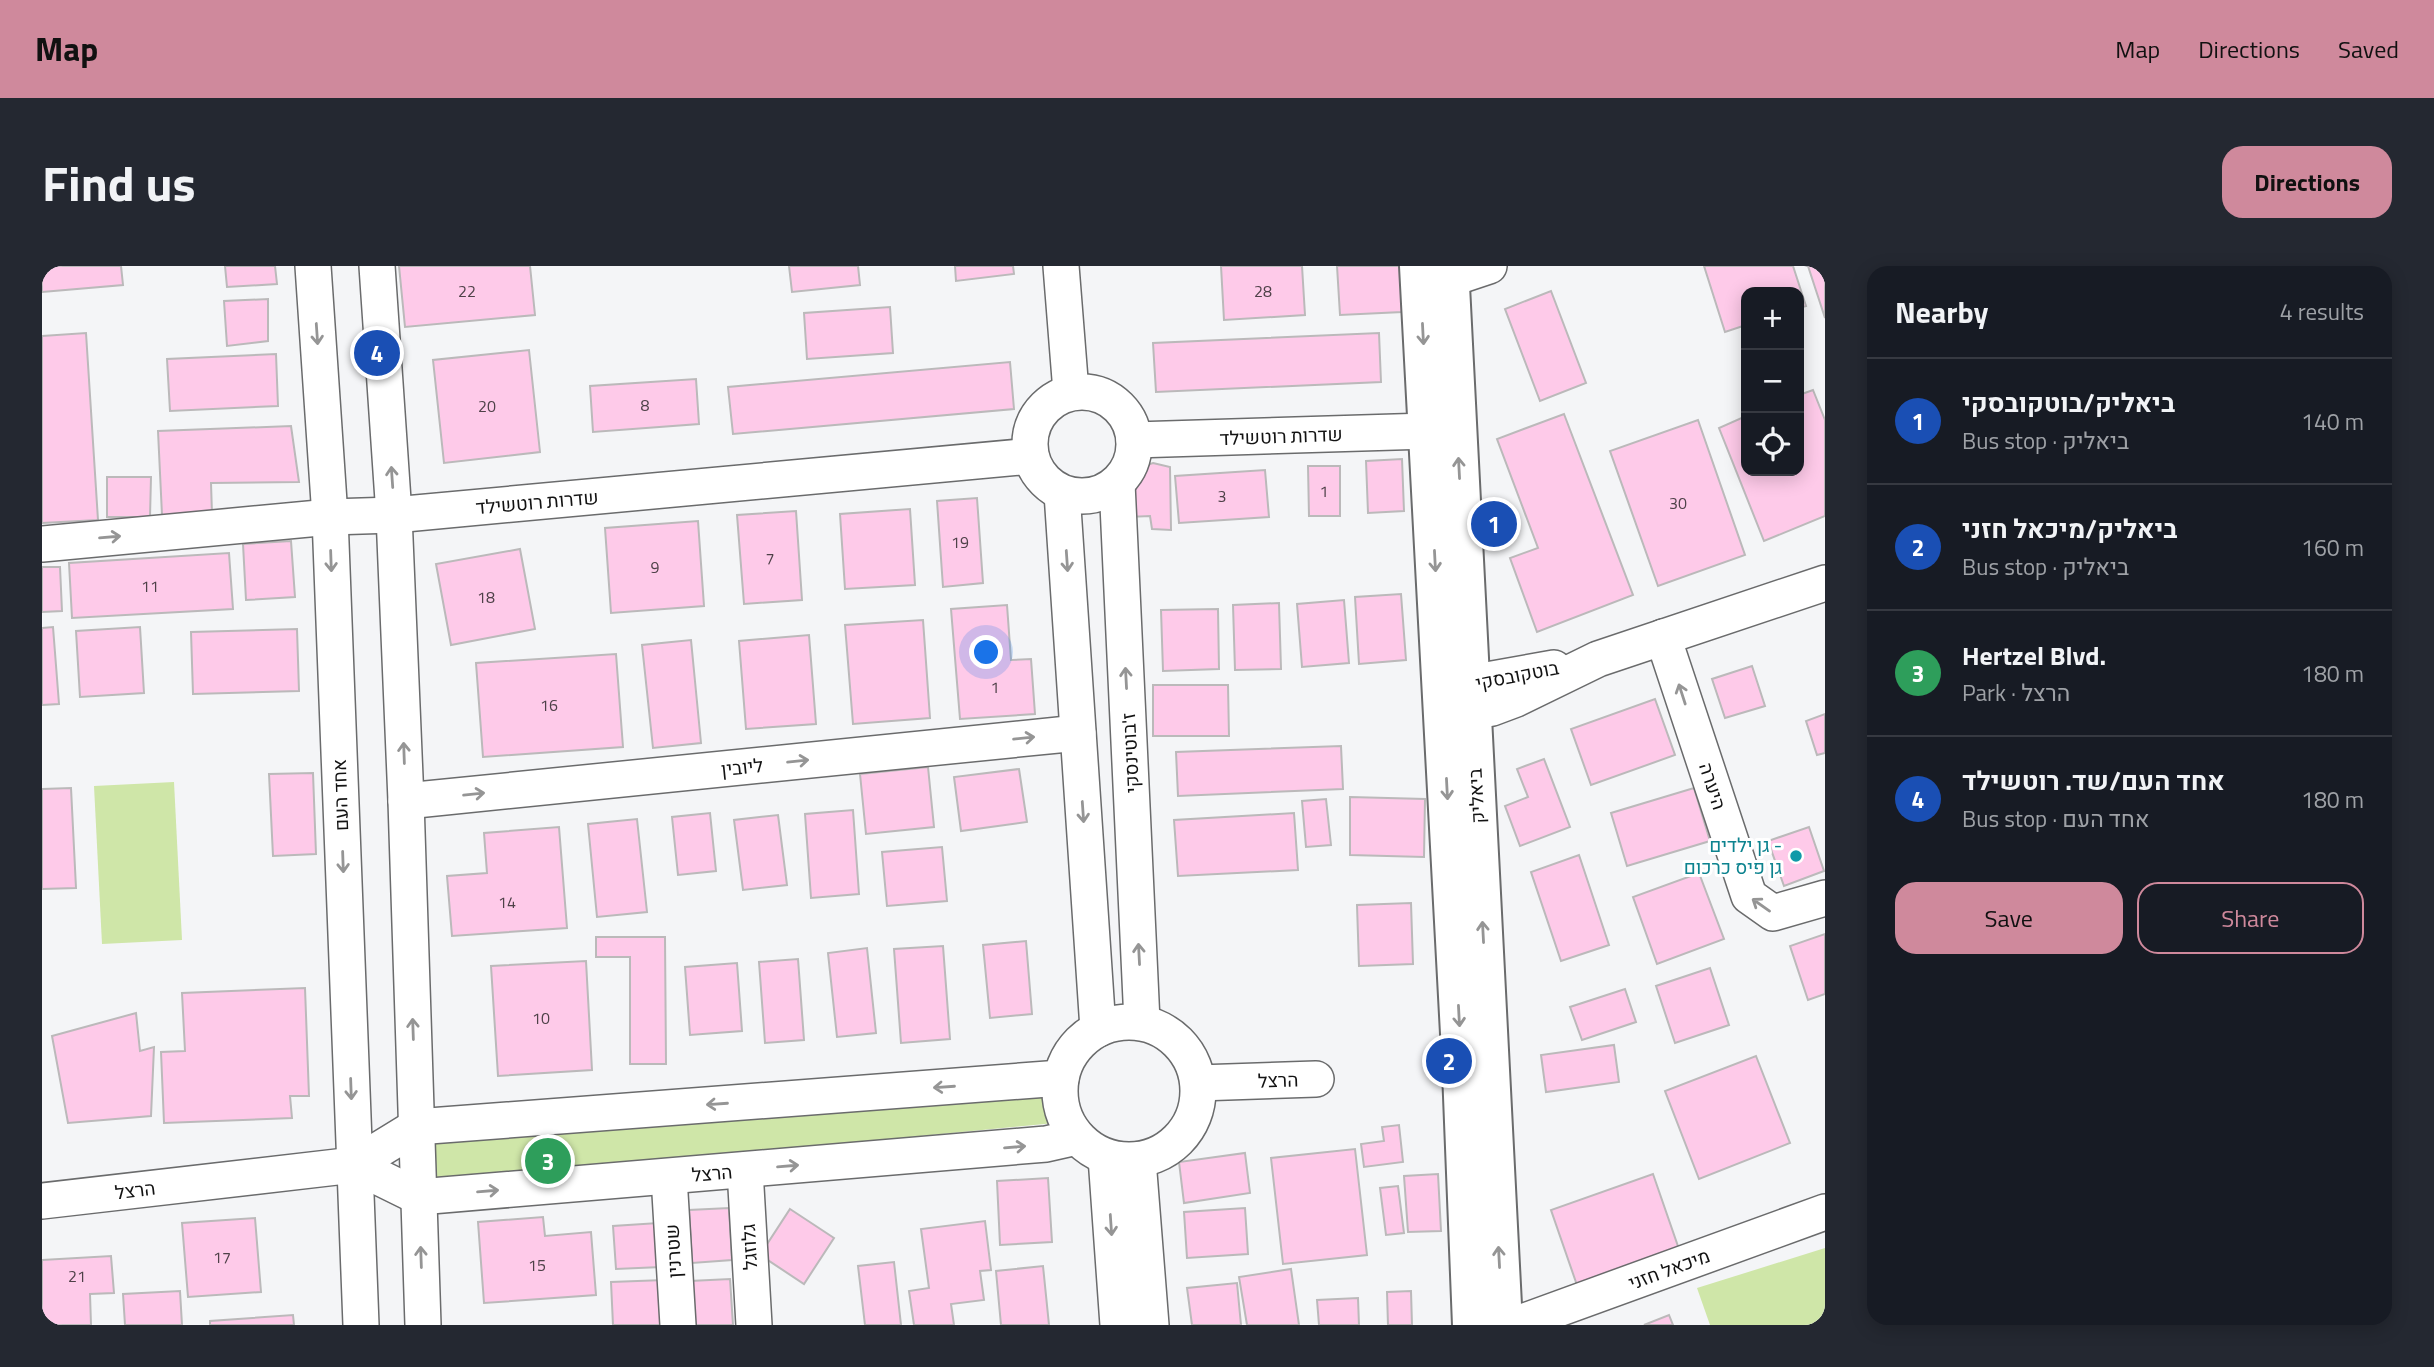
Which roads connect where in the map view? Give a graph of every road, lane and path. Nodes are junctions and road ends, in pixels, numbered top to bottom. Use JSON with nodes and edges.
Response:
{"nodes":[{"id":1,"x":313,"y":266,"type":"edge"},
{"id":2,"x":377,"y":266,"type":"edge"},
{"id":3,"x":1061,"y":266,"type":"edge"},
{"id":4,"x":1489,"y":266,"type":"edge"},
{"id":5,"x":1440,"y":270,"type":"edge"},
{"id":6,"x":1071,"y":393,"type":"junction"},
{"id":7,"x":1428,"y":431,"type":"junction"},
{"id":8,"x":1134,"y":440,"type":"junction"},
{"id":9,"x":1031,"y":456,"type":"junction"},
{"id":10,"x":1117,"y":483,"type":"junction"},
{"id":11,"x":1062,"y":493,"type":"junction"},
{"id":12,"x":394,"y":514,"type":"junction"},
{"id":13,"x":330,"y":517,"type":"junction"},
{"id":14,"x":42,"y":544,"type":"edge"},
{"id":15,"x":1825,"y":583,"type":"edge"},
{"id":16,"x":1663,"y":637,"type":"junction"},
{"id":17,"x":1461,"y":698,"type":"junction"},
{"id":18,"x":1078,"y":733,"type":"junction"},
{"id":19,"x":406,"y":801,"type":"junction"},
{"id":20,"x":1825,"y":898,"type":"edge"},
{"id":21,"x":1142,"y":1022,"type":"junction"},
{"id":22,"x":1098,"y":1029,"type":"junction"},
{"id":23,"x":1060,"y":1078,"type":"junction"},
{"id":24,"x":1316,"y":1079,"type":"dead end"},
{"id":25,"x":1198,"y":1083,"type":"junction"},
{"id":26,"x":416,"y":1127,"type":"junction"},
{"id":27,"x":1077,"y":1137,"type":"junction"},
{"id":28,"x":1122,"y":1159,"type":"junction"},
{"id":29,"x":354,"y":1165,"type":"junction"},
{"id":30,"x":745,"y":1170,"type":"junction"},
{"id":31,"x":669,"y":1177,"type":"junction"},
{"id":32,"x":419,"y":1197,"type":"junction"},
{"id":33,"x":42,"y":1201,"type":"edge"},
{"id":34,"x":1825,"y":1212,"type":"edge"},
{"id":35,"x":361,"y":1325,"type":"edge"},
{"id":36,"x":423,"y":1325,"type":"edge"},
{"id":37,"x":678,"y":1325,"type":"edge"},
{"id":38,"x":754,"y":1325,"type":"edge"},
{"id":39,"x":1118,"y":1325,"type":"edge"},
{"id":40,"x":1151,"y":1325,"type":"edge"},
{"id":41,"x":1472,"y":1325,"type":"edge"},
{"id":42,"x":1503,"y":1325,"type":"edge"},
{"id":43,"x":1514,"y":1325,"type":"edge"}],
"edges":[{"from":1,"to":13,"type":"street","name":"אחד העם","one_way":true},
{"from":12,"to":2,"type":"street","one_way":true},
{"from":3,"to":6,"type":"street"},
{"from":4,"to":5,"type":"street"},
{"from":5,"to":7,"type":"main road","name":"ביאליק","one_way":true},
{"from":17,"to":5,"type":"main road","name":"ביאליק","one_way":true},
{"from":6,"to":8,"type":"street"},
{"from":6,"to":9,"type":"street"},
{"from":7,"to":8,"type":"street","name":"שדרות רוטשילד"},
{"from":7,"to":17,"type":"main road","name":"ביאליק","one_way":true},
{"from":8,"to":10,"type":"street"},
{"from":9,"to":11,"type":"street"},
{"from":9,"to":12,"type":"street","name":"שדרות רוטשילד"},
{"from":10,"to":11,"type":"street"},
{"from":21,"to":10,"type":"street","name":"ז'בוטינסקי","one_way":true},
{"from":11,"to":18,"type":"street","one_way":true},
{"from":12,"to":13,"type":"street","name":"שדרות רוטשילד"},
{"from":19,"to":12,"type":"street","one_way":true},
{"from":14,"to":13,"type":"street","name":"שדרות רוטשילד","one_way":true},
{"from":13,"to":29,"type":"street","name":"אחד העם","one_way":true},
{"from":15,"to":16,"type":"street","name":"בוטקובסקי"},
{"from":16,"to":17,"type":"street","name":"בוטקובסקי"},
{"from":20,"to":16,"type":"street","name":"היערה","one_way":true},
{"from":17,"to":41,"type":"main road","name":"ביאליק","one_way":true},
{"from":42,"to":17,"type":"main road","name":"ביאליק","one_way":true},
{"from":19,"to":18,"type":"street","name":"ליובין","one_way":true},
{"from":18,"to":22,"type":"street","one_way":true},
{"from":26,"to":19,"type":"street","one_way":true},
{"from":21,"to":22,"type":"street"},
{"from":21,"to":25,"type":"street"},
{"from":22,"to":23,"type":"street"},
{"from":23,"to":26,"type":"street","name":"הרצל","one_way":true},
{"from":23,"to":27,"type":"street"},
{"from":24,"to":25,"type":"street","name":"הרצל"},
{"from":25,"to":28,"type":"street"},
{"from":26,"to":29,"type":"street","name":"הרצל"},
{"from":26,"to":32,"type":"street"},
{"from":27,"to":28,"type":"street"},
{"from":30,"to":27,"type":"street","name":"הרצל","one_way":true},
{"from":28,"to":39,"type":"street","one_way":true},
{"from":28,"to":40,"type":"street"},
{"from":29,"to":32,"type":"street"},
{"from":29,"to":33,"type":"street","name":"הרצל"},
{"from":29,"to":35,"type":"street","name":"אחד העם"},
{"from":30,"to":31,"type":"street","name":"הרצל"},
{"from":30,"to":38,"type":"street","name":"גלוזגל"},
{"from":32,"to":31,"type":"street","name":"הרצל","one_way":true},
{"from":31,"to":37,"type":"street","name":"שטרנין"},
{"from":36,"to":32,"type":"street","one_way":true},
{"from":34,"to":43,"type":"street","name":"מיכאל חזני"}]}
